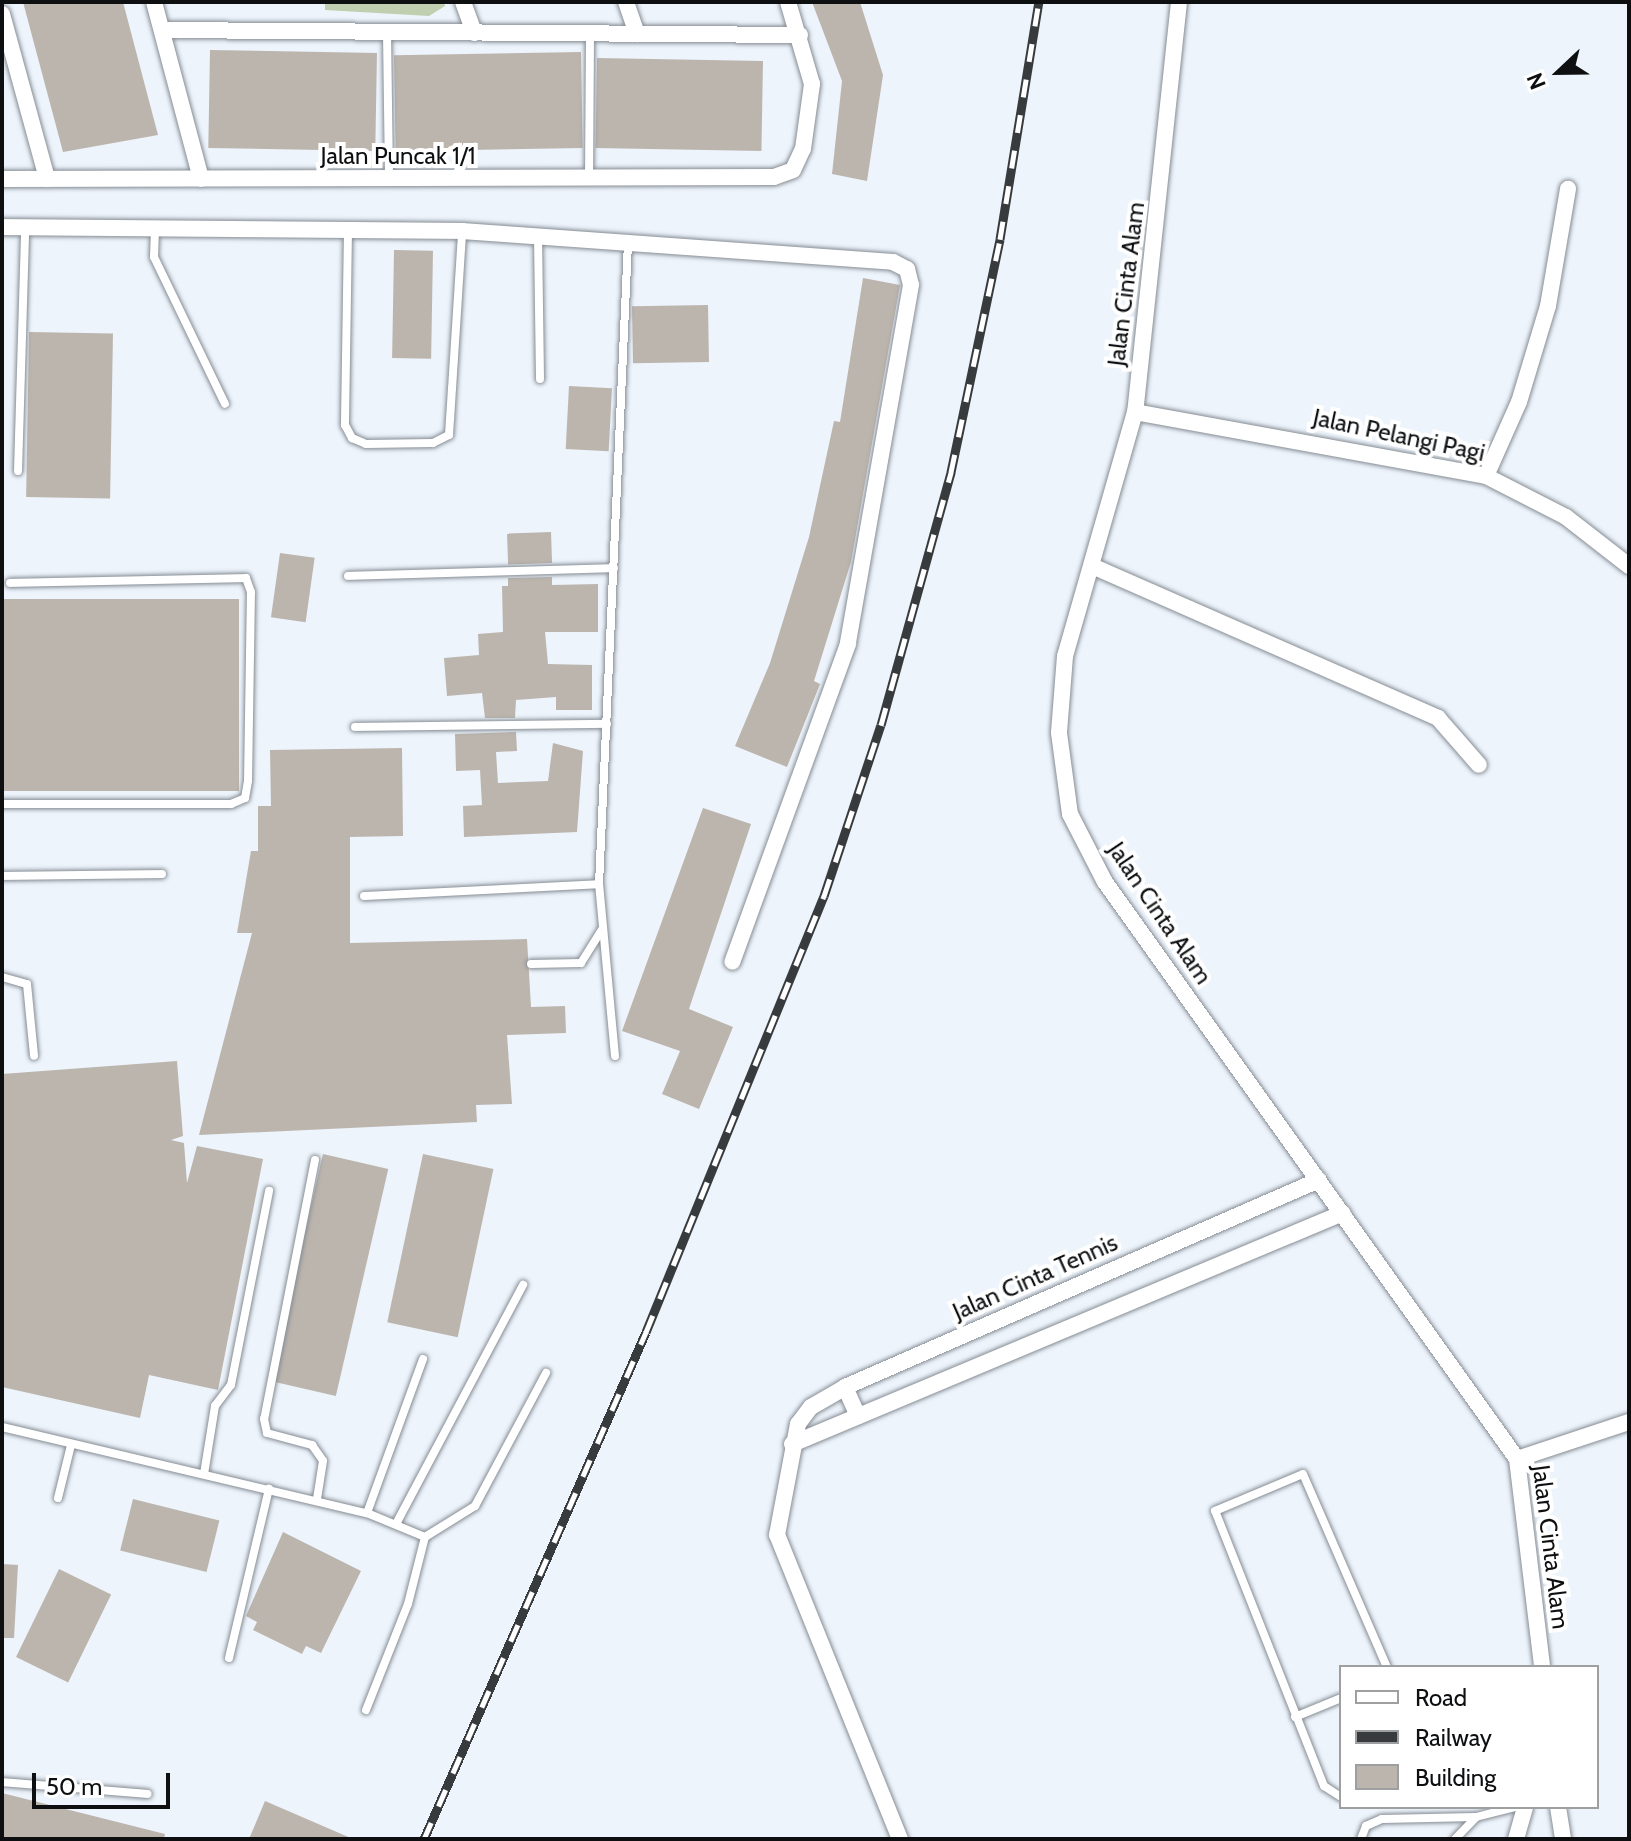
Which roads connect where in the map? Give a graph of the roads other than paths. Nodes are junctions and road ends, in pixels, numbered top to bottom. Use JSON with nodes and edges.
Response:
{"nodes":[{"id":1,"x":154,"y":2,"type":"edge"},
{"id":2,"x":463,"y":2,"type":"edge"},
{"id":3,"x":626,"y":2,"type":"edge"},
{"id":4,"x":788,"y":2,"type":"edge"},
{"id":5,"x":1179,"y":2,"type":"edge"},
{"id":6,"x":2,"y":14,"type":"edge"},
{"id":7,"x":162,"y":30,"type":"junction"},
{"id":8,"x":387,"y":33,"type":"junction"},
{"id":9,"x":474,"y":33,"type":"junction"},
{"id":10,"x":590,"y":34,"type":"junction"},
{"id":11,"x":637,"y":34,"type":"junction"},
{"id":12,"x":800,"y":35,"type":"junction"},
{"id":13,"x":2,"y":179,"type":"edge"},
{"id":14,"x":47,"y":179,"type":"junction"},
{"id":15,"x":201,"y":179,"type":"junction"},
{"id":16,"x":389,"y":180,"type":"junction"},
{"id":17,"x":589,"y":180,"type":"junction"},
{"id":18,"x":1568,"y":189,"type":"dead end"},
{"id":19,"x":155,"y":226,"type":"junction"},
{"id":20,"x":2,"y":227,"type":"edge"},
{"id":21,"x":25,"y":227,"type":"junction"},
{"id":22,"x":348,"y":230,"type":"junction"},
{"id":23,"x":462,"y":231,"type":"junction"},
{"id":24,"x":538,"y":236,"type":"junction"},
{"id":25,"x":628,"y":242,"type":"junction"},
{"id":26,"x":540,"y":379,"type":"dead end"},
{"id":27,"x":225,"y":404,"type":"dead end"},
{"id":28,"x":1135,"y":412,"type":"junction"},
{"id":29,"x":18,"y":471,"type":"dead end"},
{"id":30,"x":1486,"y":476,"type":"junction"},
{"id":31,"x":1092,"y":566,"type":"junction"},
{"id":32,"x":1629,"y":566,"type":"edge"},
{"id":33,"x":614,"y":568,"type":"junction"},
{"id":34,"x":348,"y":576,"type":"dead end"},
{"id":35,"x":10,"y":583,"type":"dead end"},
{"id":36,"x":607,"y":724,"type":"junction"},
{"id":37,"x":355,"y":727,"type":"dead end"},
{"id":38,"x":1479,"y":765,"type":"dead end"},
{"id":39,"x":2,"y":804,"type":"edge"},
{"id":40,"x":162,"y":874,"type":"dead end"},
{"id":41,"x":2,"y":876,"type":"edge"},
{"id":42,"x":599,"y":884,"type":"junction"},
{"id":43,"x":364,"y":896,"type":"dead end"},
{"id":44,"x":602,"y":928,"type":"junction"},
{"id":45,"x":732,"y":962,"type":"dead end"},
{"id":46,"x":531,"y":964,"type":"dead end"},
{"id":47,"x":2,"y":977,"type":"edge"},
{"id":48,"x":34,"y":1056,"type":"dead end"},
{"id":49,"x":615,"y":1056,"type":"dead end"},
{"id":50,"x":315,"y":1160,"type":"dead end"},
{"id":51,"x":1319,"y":1180,"type":"junction"},
{"id":52,"x":269,"y":1191,"type":"dead end"},
{"id":53,"x":1343,"y":1213,"type":"junction"},
{"id":54,"x":523,"y":1285,"type":"dead end"},
{"id":55,"x":423,"y":1359,"type":"dead end"},
{"id":56,"x":546,"y":1373,"type":"dead end"},
{"id":57,"x":845,"y":1387,"type":"junction"},
{"id":58,"x":858,"y":1416,"type":"junction"},
{"id":59,"x":1629,"y":1422,"type":"edge"},
{"id":60,"x":2,"y":1427,"type":"edge"},
{"id":61,"x":792,"y":1444,"type":"junction"},
{"id":62,"x":71,"y":1445,"type":"junction"},
{"id":63,"x":1517,"y":1459,"type":"junction"},
{"id":64,"x":204,"y":1474,"type":"junction"},
{"id":65,"x":269,"y":1489,"type":"junction"},
{"id":66,"x":58,"y":1498,"type":"dead end"},
{"id":67,"x":317,"y":1500,"type":"junction"},
{"id":68,"x":367,"y":1513,"type":"junction"},
{"id":69,"x":396,"y":1524,"type":"junction"},
{"id":70,"x":425,"y":1537,"type":"junction"},
{"id":71,"x":229,"y":1658,"type":"dead end"},
{"id":72,"x":1386,"y":1665,"type":"edge"},
{"id":73,"x":1542,"y":1665,"type":"edge"},
{"id":74,"x":1339,"y":1699,"type":"edge"},
{"id":75,"x":366,"y":1710,"type":"dead end"},
{"id":76,"x":1295,"y":1717,"type":"junction"},
{"id":77,"x":2,"y":1782,"type":"edge"},
{"id":78,"x":148,"y":1794,"type":"dead end"},
{"id":79,"x":1339,"y":1796,"type":"edge"},
{"id":80,"x":1507,"y":1809,"type":"edge"},
{"id":81,"x":1524,"y":1809,"type":"edge"},
{"id":82,"x":1558,"y":1809,"type":"edge"},
{"id":83,"x":1448,"y":1811,"type":"edge"},
{"id":84,"x":1476,"y":1817,"type":"junction"},
{"id":85,"x":900,"y":1839,"type":"edge"},
{"id":86,"x":1361,"y":1839,"type":"edge"},
{"id":87,"x":1455,"y":1839,"type":"edge"},
{"id":88,"x":1516,"y":1839,"type":"edge"},
{"id":89,"x":1563,"y":1839,"type":"edge"}],
"edges":[{"from":1,"to":7,"type":"street"},
{"from":2,"to":9,"type":"street"},
{"from":3,"to":11,"type":"street"},
{"from":4,"to":12,"type":"street"},
{"from":5,"to":28,"type":"street","name":"Jalan Cinta Alam"},
{"from":6,"to":14,"type":"street"},
{"from":7,"to":8,"type":"street"},
{"from":7,"to":15,"type":"street"},
{"from":8,"to":9,"type":"street"},
{"from":8,"to":16,"type":"lane"},
{"from":9,"to":10,"type":"street"},
{"from":10,"to":11,"type":"street"},
{"from":10,"to":17,"type":"lane"},
{"from":11,"to":12,"type":"street"},
{"from":12,"to":17,"type":"street","name":"Jalan Puncak 1/1"},
{"from":13,"to":14,"type":"street","name":"Jalan Puncak 1/1"},
{"from":14,"to":15,"type":"street","name":"Jalan Puncak 1/1"},
{"from":15,"to":16,"type":"street","name":"Jalan Puncak 1/1"},
{"from":16,"to":17,"type":"street","name":"Jalan Puncak 1/1"},
{"from":18,"to":30,"type":"street"},
{"from":19,"to":21,"type":"street"},
{"from":19,"to":22,"type":"street"},
{"from":19,"to":27,"type":"lane"},
{"from":20,"to":21,"type":"street"},
{"from":21,"to":29,"type":"lane"},
{"from":22,"to":23,"type":"street"},
{"from":22,"to":23,"type":"lane"},
{"from":23,"to":24,"type":"street"},
{"from":24,"to":25,"type":"street"},
{"from":24,"to":26,"type":"lane"},
{"from":25,"to":33,"type":"lane"},
{"from":25,"to":45,"type":"street"},
{"from":28,"to":30,"type":"street","name":"Jalan Pelangi Pagi"},
{"from":28,"to":31,"type":"street","name":"Jalan Cinta Alam"},
{"from":30,"to":32,"type":"street","name":"Jalan Pelangi Pagi"},
{"from":31,"to":38,"type":"street"},
{"from":31,"to":51,"type":"street","name":"Jalan Cinta Alam"},
{"from":33,"to":34,"type":"lane"},
{"from":33,"to":36,"type":"lane"},
{"from":35,"to":39,"type":"lane"},
{"from":36,"to":37,"type":"lane"},
{"from":36,"to":42,"type":"lane"},
{"from":40,"to":41,"type":"lane"},
{"from":42,"to":43,"type":"lane"},
{"from":42,"to":44,"type":"lane"},
{"from":44,"to":46,"type":"lane"},
{"from":44,"to":49,"type":"lane"},
{"from":47,"to":48,"type":"lane"},
{"from":50,"to":67,"type":"lane"},
{"from":51,"to":53,"type":"street","name":"Jalan Cinta Alam"},
{"from":51,"to":57,"type":"street","name":"Jalan Cinta Tennis"},
{"from":52,"to":64,"type":"lane"},
{"from":53,"to":58,"type":"street"},
{"from":53,"to":63,"type":"street","name":"Jalan Cinta Alam"},
{"from":54,"to":69,"type":"lane"},
{"from":55,"to":68,"type":"lane"},
{"from":56,"to":70,"type":"lane"},
{"from":57,"to":58,"type":"street"},
{"from":57,"to":61,"type":"street","name":"Jalan Cinta Tennis"},
{"from":58,"to":61,"type":"street"},
{"from":59,"to":63,"type":"street"},
{"from":60,"to":62,"type":"lane"},
{"from":61,"to":85,"type":"street","name":"Jalan Cinta Tennis"},
{"from":62,"to":64,"type":"lane"},
{"from":62,"to":66,"type":"lane"},
{"from":63,"to":73,"type":"street","name":"Jalan Cinta Alam"},
{"from":64,"to":65,"type":"lane"},
{"from":65,"to":67,"type":"lane"},
{"from":65,"to":71,"type":"lane"},
{"from":67,"to":68,"type":"lane"},
{"from":68,"to":69,"type":"lane"},
{"from":69,"to":70,"type":"lane"},
{"from":70,"to":75,"type":"lane"},
{"from":72,"to":76,"type":"lane"},
{"from":74,"to":76,"type":"lane"},
{"from":76,"to":79,"type":"lane"},
{"from":77,"to":78,"type":"lane"},
{"from":80,"to":84,"type":"lane"},
{"from":81,"to":88,"type":"street"},
{"from":82,"to":89,"type":"street"},
{"from":83,"to":84,"type":"lane"},
{"from":83,"to":86,"type":"lane"},
{"from":84,"to":87,"type":"lane"}]}
